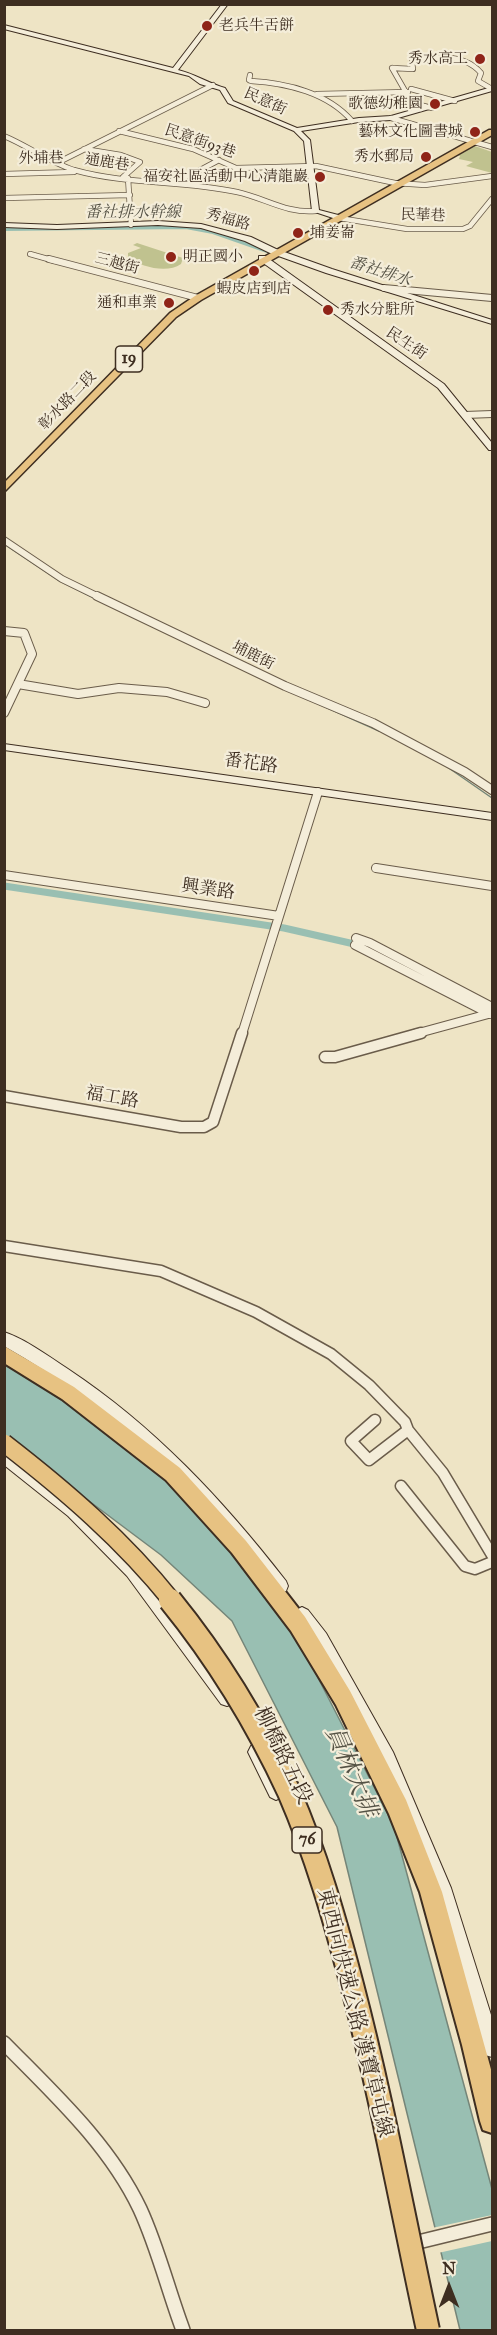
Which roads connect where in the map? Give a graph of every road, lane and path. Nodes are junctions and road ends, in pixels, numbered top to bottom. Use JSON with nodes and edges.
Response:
{"nodes":[{"id":1,"x":225,"y":4,"type":"edge"},
{"id":2,"x":4,"y":27,"type":"edge"},
{"id":3,"x":174,"y":71,"type":"junction"},
{"id":4,"x":250,"y":75,"type":"dead end"},
{"id":5,"x":426,"y":84,"type":"dead end"},
{"id":6,"x":213,"y":85,"type":"junction"},
{"id":7,"x":492,"y":89,"type":"edge"},
{"id":8,"x":408,"y":91,"type":"junction"},
{"id":9,"x":313,"y":94,"type":"junction"},
{"id":10,"x":455,"y":101,"type":"junction"},
{"id":11,"x":432,"y":108,"type":"junction"},
{"id":12,"x":392,"y":118,"type":"junction"},
{"id":13,"x":352,"y":121,"type":"junction"},
{"id":14,"x":296,"y":130,"type":"junction"},
{"id":15,"x":492,"y":130,"type":"edge"},
{"id":16,"x":119,"y":131,"type":"junction"},
{"id":17,"x":4,"y":136,"type":"edge"},
{"id":18,"x":472,"y":141,"type":"junction"},
{"id":19,"x":492,"y":147,"type":"edge"},
{"id":20,"x":84,"y":148,"type":"junction"},
{"id":21,"x":219,"y":160,"type":"junction"},
{"id":22,"x":59,"y":162,"type":"junction"},
{"id":23,"x":310,"y":166,"type":"junction"},
{"id":24,"x":78,"y":170,"type":"junction"},
{"id":25,"x":4,"y":174,"type":"edge"},
{"id":26,"x":492,"y":176,"type":"edge"},
{"id":27,"x":125,"y":178,"type":"junction"},
{"id":28,"x":398,"y":183,"type":"junction"},
{"id":29,"x":165,"y":184,"type":"junction"},
{"id":30,"x":130,"y":195,"type":"junction"},
{"id":31,"x":4,"y":198,"type":"edge"},
{"id":32,"x":492,"y":199,"type":"edge"},
{"id":33,"x":316,"y":211,"type":"junction"},
{"id":34,"x":336,"y":218,"type":"junction"},
{"id":35,"x":4,"y":225,"type":"edge"},
{"id":36,"x":131,"y":225,"type":"junction"},
{"id":37,"x":30,"y":254,"type":"dead end"},
{"id":38,"x":272,"y":254,"type":"junction"},
{"id":39,"x":383,"y":288,"type":"junction"},
{"id":40,"x":195,"y":297,"type":"junction"},
{"id":41,"x":492,"y":298,"type":"edge"},
{"id":42,"x":492,"y":322,"type":"edge"},
{"id":43,"x":116,"y":369,"type":"junction"},
{"id":44,"x":492,"y":414,"type":"edge"},
{"id":45,"x":465,"y":415,"type":"junction"},
{"id":46,"x":492,"y":448,"type":"edge"},
{"id":47,"x":4,"y":481,"type":"edge"},
{"id":48,"x":4,"y":489,"type":"edge"},
{"id":49,"x":4,"y":540,"type":"edge"},
{"id":50,"x":4,"y":631,"type":"edge"},
{"id":51,"x":18,"y":684,"type":"junction"},
{"id":52,"x":205,"y":703,"type":"dead end"},
{"id":53,"x":4,"y":713,"type":"edge"},
{"id":54,"x":4,"y":747,"type":"edge"},
{"id":55,"x":492,"y":790,"type":"edge"},
{"id":56,"x":318,"y":792,"type":"junction"},
{"id":57,"x":492,"y":817,"type":"edge"},
{"id":58,"x":376,"y":868,"type":"dead end"},
{"id":59,"x":4,"y":875,"type":"edge"},
{"id":60,"x":492,"y":886,"type":"edge"},
{"id":61,"x":279,"y":916,"type":"junction"},
{"id":62,"x":356,"y":942,"type":"dead end"},
{"id":63,"x":491,"y":1012,"type":"edge"},
{"id":64,"x":325,"y":1058,"type":"dead end"},
{"id":65,"x":4,"y":1096,"type":"edge"},
{"id":66,"x":4,"y":1246,"type":"edge"},
{"id":67,"x":4,"y":1338,"type":"edge"},
{"id":68,"x":4,"y":1353,"type":"edge"},
{"id":69,"x":375,"y":1420,"type":"dead end"},
{"id":70,"x":408,"y":1430,"type":"junction"},
{"id":71,"x":4,"y":1443,"type":"edge"},
{"id":72,"x":4,"y":1456,"type":"edge"},
{"id":73,"x":401,"y":1485,"type":"dead end"},
{"id":74,"x":492,"y":1555,"type":"edge"},
{"id":75,"x":492,"y":1562,"type":"edge"},
{"id":76,"x":4,"y":2043,"type":"edge"},
{"id":77,"x":492,"y":2048,"type":"edge"},
{"id":78,"x":492,"y":2121,"type":"edge"},
{"id":79,"x":492,"y":2224,"type":"edge"},
{"id":80,"x":408,"y":2244,"type":"junction"},
{"id":81,"x":183,"y":2331,"type":"edge"},
{"id":82,"x":417,"y":2331,"type":"edge"},
{"id":83,"x":428,"y":2331,"type":"edge"}],
"edges":[{"from":1,"to":3,"type":"street"},
{"from":2,"to":3,"type":"street","name":"民意街"},
{"from":3,"to":6,"type":"street","name":"民意街"},
{"from":4,"to":9,"type":"street"},
{"from":5,"to":8,"type":"street"},
{"from":6,"to":14,"type":"street","name":"民意街"},
{"from":6,"to":16,"type":"street"},
{"from":7,"to":8,"type":"street"},
{"from":7,"to":10,"type":"street"},
{"from":8,"to":9,"type":"street"},
{"from":8,"to":10,"type":"street"},
{"from":8,"to":11,"type":"street"},
{"from":9,"to":13,"type":"street"},
{"from":10,"to":11,"type":"street"},
{"from":11,"to":12,"type":"street"},
{"from":12,"to":13,"type":"street"},
{"from":12,"to":18,"type":"street"},
{"from":13,"to":14,"type":"street"},
{"from":14,"to":23,"type":"street","name":"民意街"},
{"from":15,"to":18,"type":"main road","name":"彰水路二段","number":"19"},
{"from":16,"to":20,"type":"street"},
{"from":16,"to":21,"type":"street","name":"民意街93巷"},
{"from":17,"to":22,"type":"street","name":"通鹿巷"},
{"from":18,"to":19,"type":"street"},
{"from":18,"to":28,"type":"main road","name":"彰水路二段","number":"19"},
{"from":20,"to":22,"type":"street"},
{"from":20,"to":27,"type":"street"},
{"from":21,"to":23,"type":"street","name":"民意街93巷"},
{"from":21,"to":29,"type":"street"},
{"from":22,"to":24,"type":"street","name":"通鹿巷"},
{"from":23,"to":28,"type":"street","name":"民意街93巷"},
{"from":23,"to":33,"type":"street","name":"民意街"},
{"from":24,"to":25,"type":"street","name":"外埔巷"},
{"from":24,"to":27,"type":"street","name":"通鹿巷"},
{"from":26,"to":28,"type":"street","name":"民意街93巷"},
{"from":27,"to":29,"type":"street","name":"通鹿巷"},
{"from":27,"to":30,"type":"street"},
{"from":28,"to":34,"type":"main road","name":"彰水路二段","number":"19"},
{"from":29,"to":33,"type":"street","name":"通鹿巷"},
{"from":30,"to":31,"type":"street"},
{"from":30,"to":36,"type":"street"},
{"from":32,"to":34,"type":"street","name":"民華巷"},
{"from":33,"to":34,"type":"street"},
{"from":34,"to":38,"type":"main road","name":"彰水路二段","number":"19"},
{"from":35,"to":36,"type":"street","name":"秀福路"},
{"from":36,"to":38,"type":"street","name":"秀福路"},
{"from":37,"to":40,"type":"street","name":"三越街"},
{"from":38,"to":39,"type":"street"},
{"from":38,"to":40,"type":"main road","name":"彰水路二段","number":"19"},
{"from":38,"to":45,"type":"street","name":"民生街"},
{"from":39,"to":41,"type":"street"},
{"from":39,"to":42,"type":"street"},
{"from":40,"to":43,"type":"main road","name":"彰水路二段","number":"19"},
{"from":43,"to":47,"type":"main road","name":"彰水路二段","number":"19"},
{"from":43,"to":48,"type":"main road","name":"彰水路二段","number":"19"},
{"from":44,"to":45,"type":"street"},
{"from":45,"to":46,"type":"street","name":"民生街"},
{"from":49,"to":55,"type":"street","name":"埔鹿街"},
{"from":50,"to":51,"type":"street"},
{"from":51,"to":52,"type":"street"},
{"from":51,"to":53,"type":"street"},
{"from":54,"to":56,"type":"street","name":"番花路"},
{"from":56,"to":57,"type":"street","name":"番花路"},
{"from":56,"to":61,"type":"street"},
{"from":58,"to":60,"type":"street"},
{"from":59,"to":61,"type":"street","name":"興業路"},
{"from":61,"to":65,"type":"street","name":"福工路"},
{"from":62,"to":63,"type":"street"},
{"from":63,"to":64,"type":"street"},
{"from":66,"to":70,"type":"street"},
{"from":67,"to":77,"type":"street"},
{"from":68,"to":78,"type":"highway"},
{"from":69,"to":70,"type":"street"},
{"from":70,"to":74,"type":"street"},
{"from":71,"to":83,"type":"highway","name":"東西向快速公路 漢寶草屯線","number":"76","bridge":true},
{"from":72,"to":80,"type":"street","name":"柳橋路五段"},
{"from":73,"to":75,"type":"street"},
{"from":76,"to":81,"type":"street"},
{"from":79,"to":80,"type":"street"},
{"from":80,"to":82,"type":"street","name":"柳橋路五段"}]}
